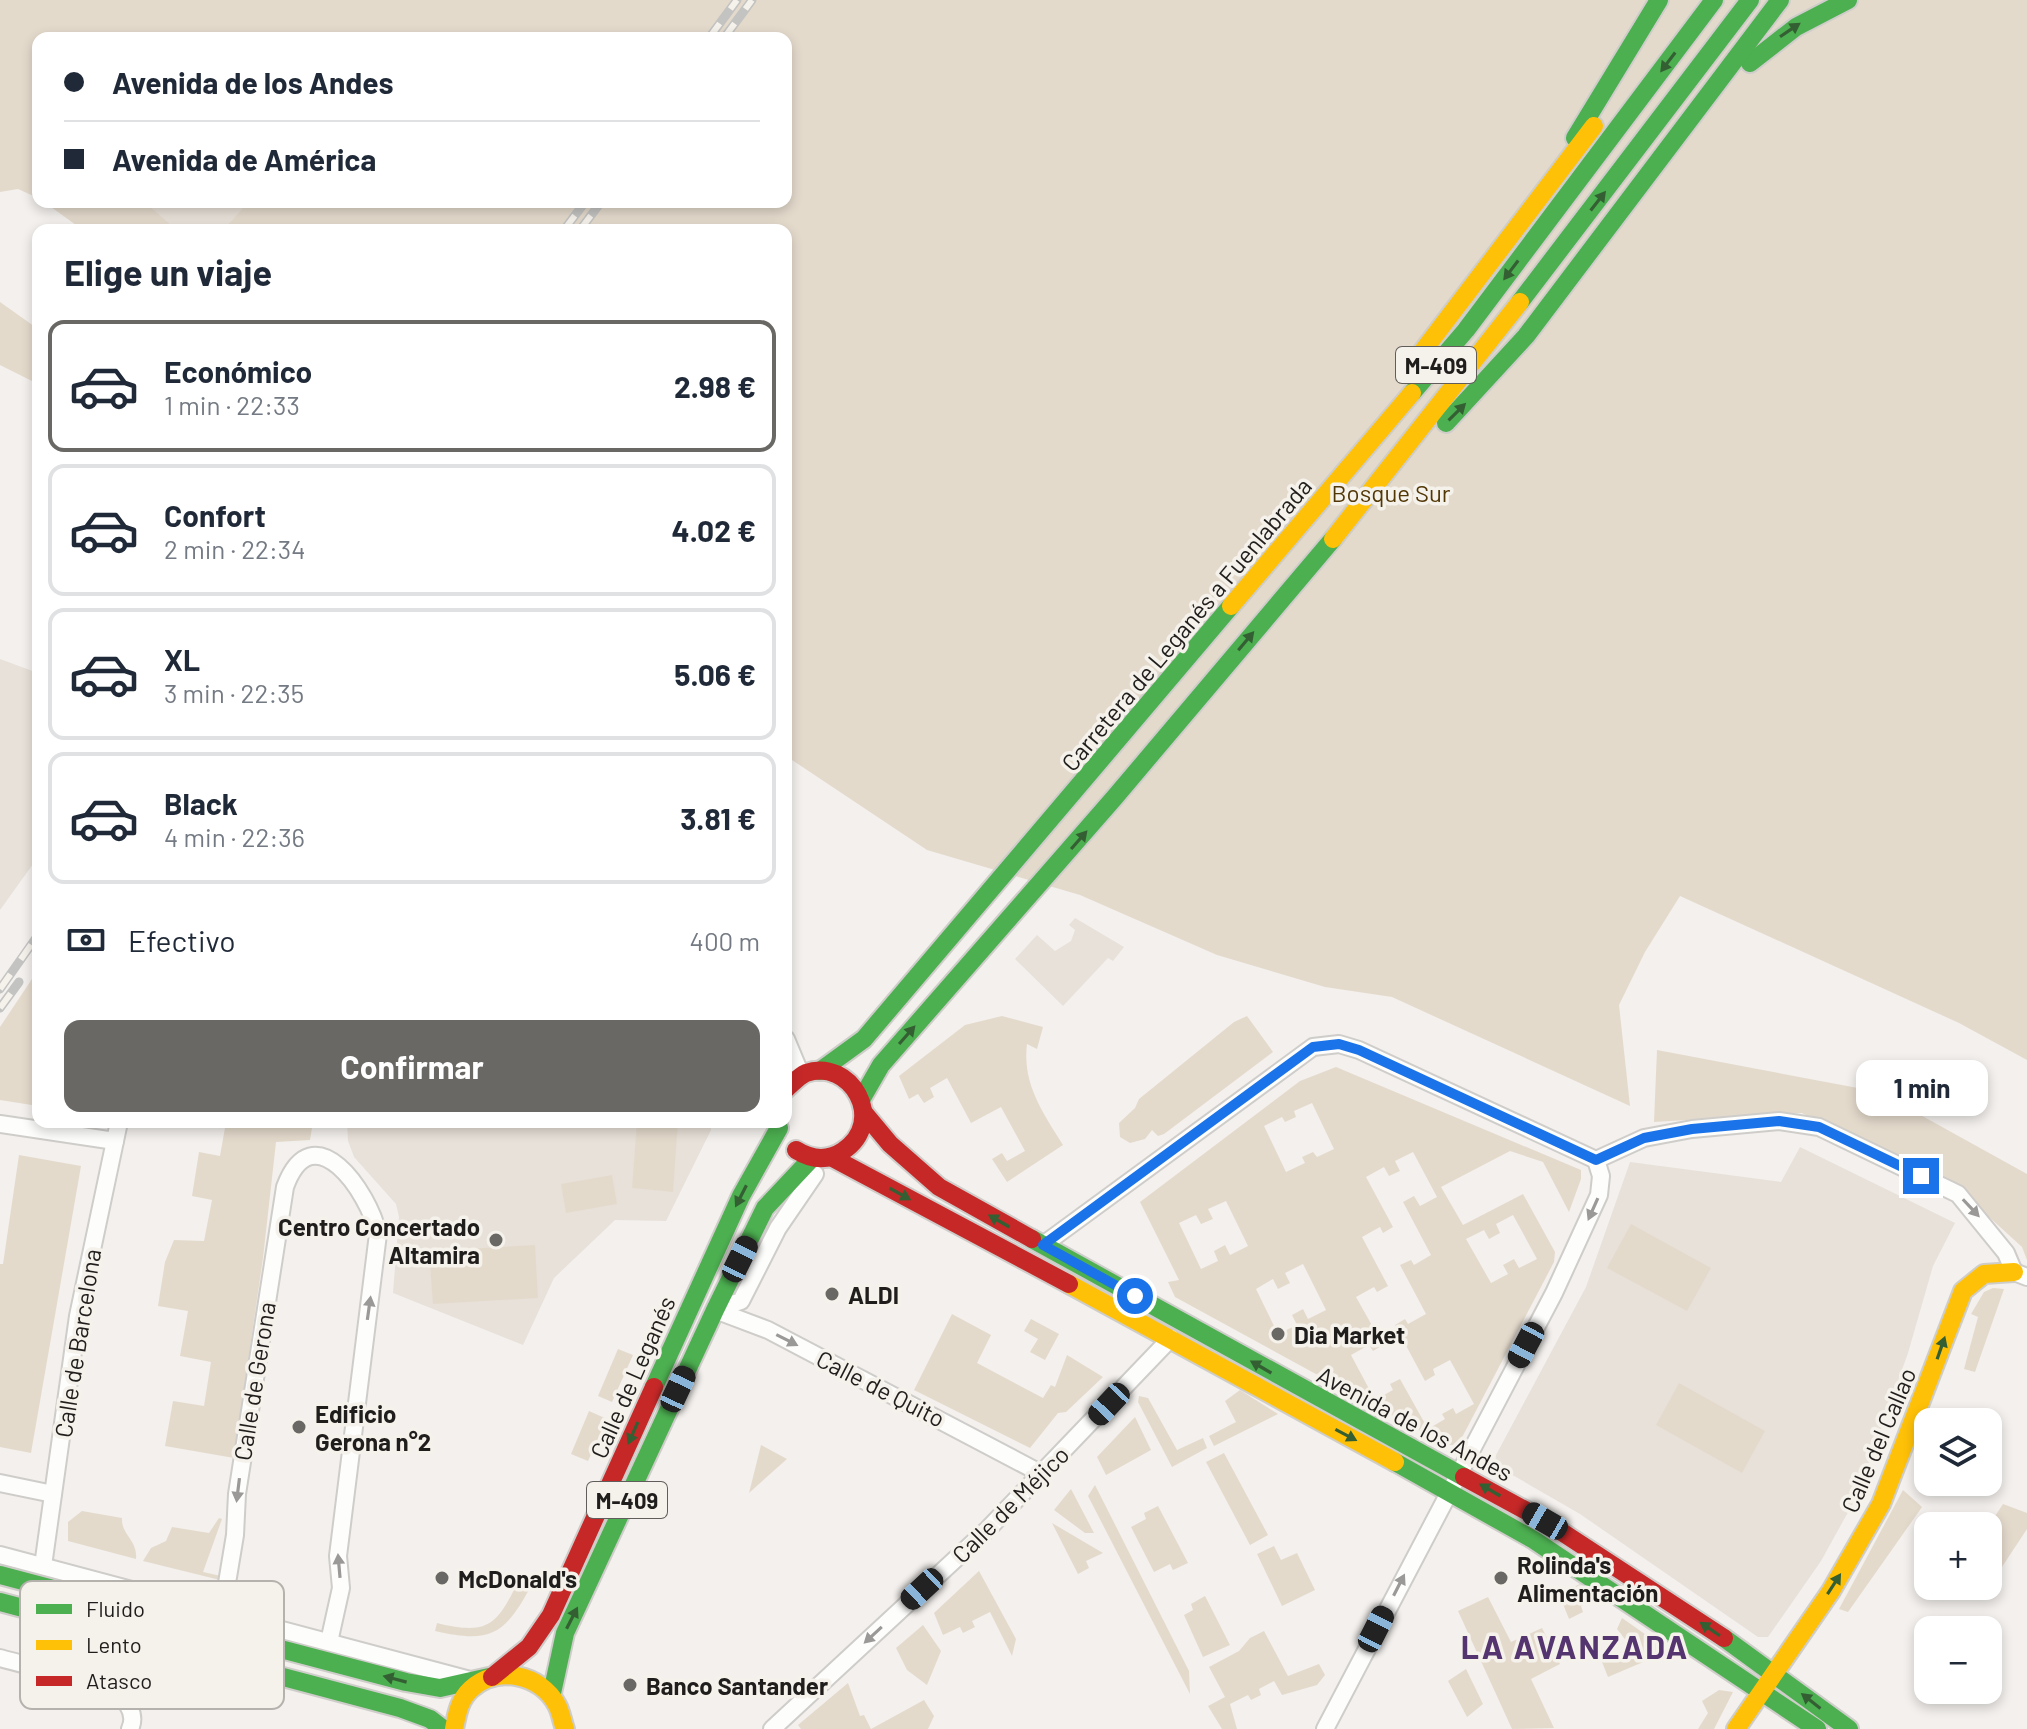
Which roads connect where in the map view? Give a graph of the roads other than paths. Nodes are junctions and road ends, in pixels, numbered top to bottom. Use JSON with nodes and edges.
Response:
{"nodes":[{"id":1,"x":1659,"y":0,"type":"edge"},
{"id":2,"x":1714,"y":0,"type":"edge"},
{"id":3,"x":1750,"y":0,"type":"edge"},
{"id":4,"x":1780,"y":0,"type":"edge"},
{"id":5,"x":1848,"y":0,"type":"edge"},
{"id":6,"x":1645,"y":59,"type":"dead end"},
{"id":7,"x":1709,"y":98,"type":"junction"},
{"id":8,"x":1520,"y":221,"type":"junction"},
{"id":9,"x":1342,"y":526,"type":"junction"},
{"id":10,"x":1140,"y":717,"type":"junction"},
{"id":11,"x":792,"y":1053,"type":"edge"},
{"id":12,"x":820,"y":1071,"type":"junction"},
{"id":13,"x":801,"y":1075,"type":"junction"},
{"id":14,"x":792,"y":1083,"type":"edge"},
{"id":15,"x":864,"y":1106,"type":"junction"},
{"id":16,"x":0,"y":1124,"type":"edge"},
{"id":17,"x":118,"y":1128,"type":"edge"},
{"id":18,"x":776,"y":1128,"type":"edge"},
{"id":19,"x":780,"y":1128,"type":"edge"},
{"id":20,"x":115,"y":1141,"type":"junction"},
{"id":21,"x":823,"y":1158,"type":"junction"},
{"id":22,"x":1596,"y":1160,"type":"junction"},
{"id":23,"x":1043,"y":1245,"type":"junction"},
{"id":24,"x":2021,"y":1275,"type":"edge"},
{"id":25,"x":715,"y":1310,"type":"junction"},
{"id":26,"x":1192,"y":1327,"type":"junction"},
{"id":27,"x":1175,"y":1341,"type":"junction"},
{"id":28,"x":1458,"y":1471,"type":"junction"},
{"id":29,"x":1042,"y":1474,"type":"junction"},
{"id":30,"x":0,"y":1483,"type":"edge"},
{"id":31,"x":1448,"y":1491,"type":"junction"},
{"id":32,"x":53,"y":1494,"type":"junction"},
{"id":33,"x":0,"y":1555,"type":"edge"},
{"id":34,"x":43,"y":1566,"type":"junction"},
{"id":35,"x":0,"y":1575,"type":"edge"},
{"id":36,"x":23,"y":1581,"type":"edge"},
{"id":37,"x":100,"y":1581,"type":"edge"},
{"id":38,"x":227,"y":1581,"type":"edge"},
{"id":39,"x":0,"y":1603,"type":"edge"},
{"id":40,"x":20,"y":1608,"type":"edge"},
{"id":41,"x":284,"y":1630,"type":"edge"},
{"id":42,"x":329,"y":1642,"type":"junction"},
{"id":43,"x":284,"y":1650,"type":"edge"},
{"id":44,"x":0,"y":1658,"type":"edge"},
{"id":45,"x":20,"y":1664,"type":"edge"},
{"id":46,"x":1774,"y":1673,"type":"junction"},
{"id":47,"x":284,"y":1677,"type":"edge"},
{"id":48,"x":492,"y":1677,"type":"junction"},
{"id":49,"x":472,"y":1681,"type":"junction"},
{"id":50,"x":1761,"y":1691,"type":"junction"},
{"id":51,"x":552,"y":1693,"type":"junction"},
{"id":52,"x":130,"y":1709,"type":"edge"},
{"id":53,"x":563,"y":1720,"type":"edge"},
{"id":54,"x":130,"y":1729,"type":"edge"},
{"id":55,"x":443,"y":1729,"type":"edge"},
{"id":56,"x":454,"y":1729,"type":"edge"},
{"id":57,"x":578,"y":1729,"type":"edge"},
{"id":58,"x":772,"y":1729,"type":"edge"},
{"id":59,"x":1325,"y":1729,"type":"edge"},
{"id":60,"x":1736,"y":1729,"type":"edge"},
{"id":61,"x":1817,"y":1729,"type":"edge"},
{"id":62,"x":1849,"y":1729,"type":"edge"}],
"edges":[{"from":1,"to":8,"type":"main road","number":"M-409"},
{"from":2,"to":10,"type":"main road","name":"Carretera de Leganés a Fuenlabrada","number":"M-409","one_way":true},
{"from":9,"to":3,"type":"main road","number":"M-409","one_way":true},
{"from":4,"to":7,"type":"main road","number":"M-409"},
{"from":7,"to":5,"type":"main road","number":"M-409","one_way":true},
{"from":6,"to":8,"type":"main road","number":"M-409"},
{"from":9,"to":7,"type":"main road","number":"M-409","one_way":true},
{"from":8,"to":10,"type":"main road","number":"M-409"},
{"from":15,"to":9,"type":"main road","number":"M-409","one_way":true},
{"from":10,"to":12,"type":"main road","name":"Carretera de Leganés a Fuenlabrada","number":"M-409"},
{"from":11,"to":13,"type":"street"},
{"from":12,"to":13,"type":"main road","number":"M-409"},
{"from":12,"to":15,"type":"main road","name":"Avenida de los Andes"},
{"from":13,"to":14,"type":"main road"},
{"from":15,"to":21,"type":"main road","number":"M-409"},
{"from":23,"to":15,"type":"main road","name":"Avenida de los Andes","one_way":true},
{"from":16,"to":20,"type":"street"},
{"from":17,"to":20,"type":"street","name":"Calle de Barcelona"},
{"from":18,"to":48,"type":"main road","name":"Calle de Leganés","number":"M-409","one_way":true},
{"from":19,"to":21,"type":"main road","number":"M-409"},
{"from":20,"to":32,"type":"street","name":"Calle de Barcelona"},
{"from":21,"to":25,"type":"main road","name":"Calle de Leganés","number":"M-409"},
{"from":21,"to":27,"type":"main road","name":"Avenida de los Andes","one_way":true},
{"from":22,"to":23,"type":"street"},
{"from":22,"to":24,"type":"street","one_way":true},
{"from":22,"to":28,"type":"street","one_way":true},
{"from":23,"to":26,"type":"main road","name":"Avenida de los Andes"},
{"from":46,"to":24,"type":"main road","name":"Calle del Callao","one_way":true},
{"from":25,"to":29,"type":"street","name":"Calle de Quito","one_way":true},
{"from":51,"to":25,"type":"main road","name":"Calle de Leganés","number":"M-409","one_way":true},
{"from":26,"to":27,"type":"street"},
{"from":28,"to":26,"type":"main road","name":"Avenida de los Andes","one_way":true},
{"from":27,"to":29,"type":"street","name":"Calle de Méjico"},
{"from":27,"to":31,"type":"main road","name":"Avenida de los Andes","one_way":true},
{"from":28,"to":31,"type":"street"},
{"from":46,"to":28,"type":"main road","name":"Avenida de los Andes","one_way":true},
{"from":29,"to":58,"type":"street","name":"Calle de Méjico","one_way":true},
{"from":30,"to":32,"type":"street"},
{"from":31,"to":50,"type":"main road","name":"Avenida de los Andes"},
{"from":59,"to":31,"type":"street","one_way":true},
{"from":32,"to":34,"type":"street","name":"Calle de Barcelona"},
{"from":33,"to":34,"type":"street"},
{"from":34,"to":37,"type":"street"},
{"from":36,"to":35,"type":"main road","one_way":true},
{"from":42,"to":38,"type":"street","name":"Calle de Gerona","one_way":true},
{"from":39,"to":40,"type":"main road"},
{"from":41,"to":42,"type":"street"},
{"from":42,"to":49,"type":"street"},
{"from":49,"to":43,"type":"main road","one_way":true},
{"from":44,"to":45,"type":"street"},
{"from":46,"to":50,"type":"main road","name":"Calle del Callao"},
{"from":62,"to":46,"type":"main road","name":"Avenida de los Andes","one_way":true},
{"from":47,"to":55,"type":"main road"},
{"from":48,"to":49,"type":"main road"},
{"from":48,"to":51,"type":"main road"},
{"from":48,"to":56,"type":"main road","number":"M-409"},
{"from":50,"to":60,"type":"main road","name":"Calle del Callao"},
{"from":50,"to":61,"type":"main road","name":"Avenida de los Andes"},
{"from":51,"to":53,"type":"main road"},
{"from":52,"to":54,"type":"street"},
{"from":53,"to":57,"type":"main road"}]}
